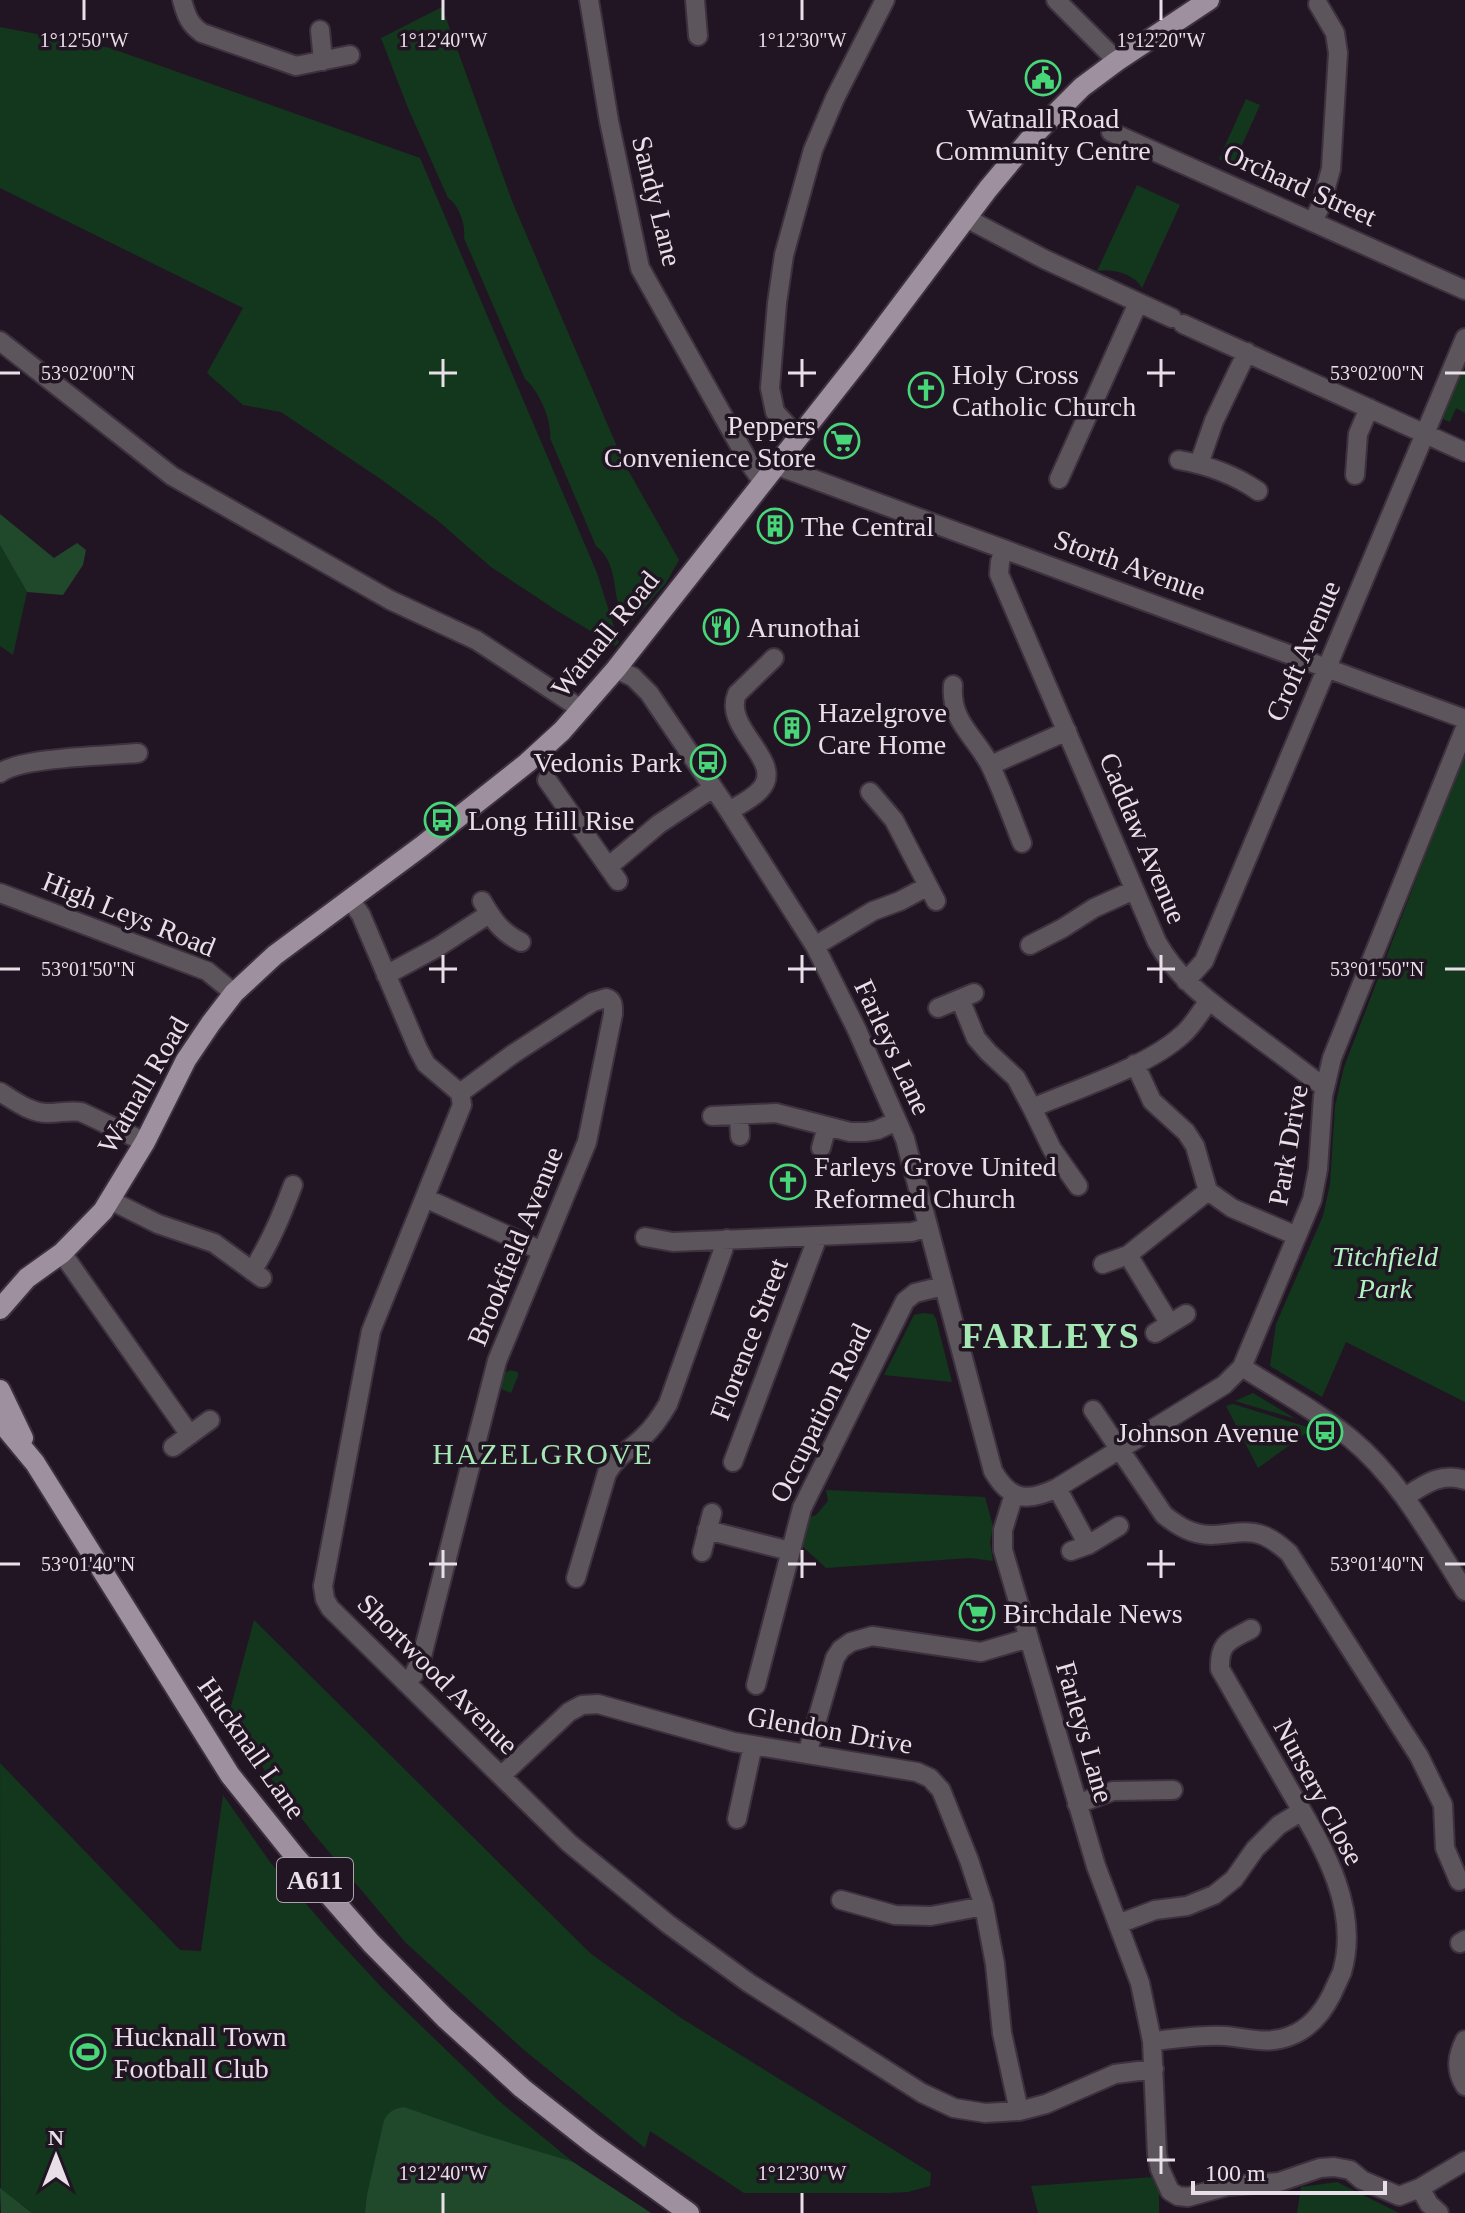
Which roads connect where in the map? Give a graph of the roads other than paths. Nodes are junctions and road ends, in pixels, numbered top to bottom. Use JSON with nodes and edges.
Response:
{"nodes":[{"id":1,"x":182,"y":0,"type":"edge"},
{"id":2,"x":589,"y":0,"type":"edge"},
{"id":3,"x":695,"y":0,"type":"edge"},
{"id":4,"x":885,"y":0,"type":"edge"},
{"id":5,"x":1056,"y":0,"type":"edge"},
{"id":6,"x":1209,"y":0,"type":"edge"},
{"id":7,"x":1318,"y":4,"type":"dead end"},
{"id":8,"x":320,"y":30,"type":"dead end"},
{"id":9,"x":698,"y":36,"type":"dead end"},
{"id":10,"x":350,"y":55,"type":"dead end"},
{"id":11,"x":323,"y":61,"type":"junction"},
{"id":12,"x":1117,"y":61,"type":"junction"},
{"id":13,"x":1111,"y":132,"type":"dead end"},
{"id":14,"x":966,"y":218,"type":"junction"},
{"id":15,"x":1313,"y":222,"type":"junction"},
{"id":16,"x":1465,"y":290,"type":"edge"},
{"id":17,"x":1138,"y":303,"type":"junction"},
{"id":18,"x":1465,"y":338,"type":"edge"},
{"id":19,"x":0,"y":341,"type":"edge"},
{"id":20,"x":1247,"y":352,"type":"junction"},
{"id":21,"x":1369,"y":408,"type":"junction"},
{"id":22,"x":1425,"y":433,"type":"junction"},
{"id":23,"x":798,"y":437,"type":"junction"},
{"id":24,"x":1465,"y":452,"type":"edge"},
{"id":25,"x":1179,"y":460,"type":"dead end"},
{"id":26,"x":1199,"y":464,"type":"junction"},
{"id":27,"x":769,"y":473,"type":"junction"},
{"id":28,"x":1355,"y":475,"type":"dead end"},
{"id":29,"x":1059,"y":479,"type":"dead end"},
{"id":30,"x":1258,"y":491,"type":"dead end"},
{"id":31,"x":1004,"y":549,"type":"junction"},
{"id":32,"x":774,"y":658,"type":"dead end"},
{"id":33,"x":1327,"y":668,"type":"junction"},
{"id":34,"x":616,"y":669,"type":"junction"},
{"id":35,"x":947,"y":695,"type":"dead end"},
{"id":36,"x":581,"y":709,"type":"junction"},
{"id":37,"x":1465,"y":719,"type":"edge"},
{"id":38,"x":1465,"y":728,"type":"edge"},
{"id":39,"x":1067,"y":731,"type":"junction"},
{"id":40,"x":138,"y":753,"type":"dead end"},
{"id":41,"x":991,"y":765,"type":"junction"},
{"id":42,"x":0,"y":773,"type":"edge"},
{"id":43,"x":547,"y":780,"type":"dead end"},
{"id":44,"x":713,"y":788,"type":"junction"},
{"id":45,"x":870,"y":792,"type":"dead end"},
{"id":46,"x":729,"y":811,"type":"junction"},
{"id":47,"x":1022,"y":843,"type":"dead end"},
{"id":48,"x":1134,"y":890,"type":"junction"},
{"id":49,"x":0,"y":893,"type":"edge"},
{"id":50,"x":350,"y":899,"type":"junction"},
{"id":51,"x":521,"y":942,"type":"dead end"},
{"id":52,"x":1030,"y":945,"type":"dead end"},
{"id":53,"x":815,"y":946,"type":"junction"},
{"id":54,"x":386,"y":975,"type":"junction"},
{"id":55,"x":1186,"y":981,"type":"junction"},
{"id":56,"x":234,"y":993,"type":"junction"},
{"id":57,"x":1209,"y":1001,"type":"junction"},
{"id":58,"x":938,"y":1008,"type":"dead end"},
{"id":59,"x":1135,"y":1064,"type":"junction"},
{"id":60,"x":1325,"y":1088,"type":"junction"},
{"id":61,"x":0,"y":1092,"type":"edge"},
{"id":62,"x":460,"y":1093,"type":"junction"},
{"id":63,"x":1032,"y":1108,"type":"junction"},
{"id":64,"x":739,"y":1115,"type":"junction"},
{"id":65,"x":712,"y":1116,"type":"dead end"},
{"id":66,"x":897,"y":1121,"type":"junction"},
{"id":67,"x":827,"y":1126,"type":"junction"},
{"id":68,"x":740,"y":1136,"type":"dead end"},
{"id":69,"x":145,"y":1142,"type":"junction"},
{"id":70,"x":821,"y":1148,"type":"dead end"},
{"id":71,"x":293,"y":1185,"type":"dead end"},
{"id":72,"x":1078,"y":1186,"type":"dead end"},
{"id":73,"x":1208,"y":1191,"type":"junction"},
{"id":74,"x":425,"y":1198,"type":"junction"},
{"id":75,"x":110,"y":1200,"type":"junction"},
{"id":76,"x":928,"y":1227,"type":"junction"},
{"id":77,"x":818,"y":1236,"type":"junction"},
{"id":78,"x":1297,"y":1236,"type":"junction"},
{"id":79,"x":645,"y":1237,"type":"dead end"},
{"id":80,"x":727,"y":1239,"type":"junction"},
{"id":81,"x":542,"y":1251,"type":"junction"},
{"id":82,"x":62,"y":1253,"type":"junction"},
{"id":83,"x":1128,"y":1255,"type":"junction"},
{"id":84,"x":1103,"y":1264,"type":"dead end"},
{"id":85,"x":27,"y":1278,"type":"junction"},
{"id":86,"x":943,"y":1286,"type":"junction"},
{"id":87,"x":0,"y":1289,"type":"edge"},
{"id":88,"x":0,"y":1309,"type":"edge"},
{"id":89,"x":1186,"y":1314,"type":"dead end"},
{"id":90,"x":1242,"y":1367,"type":"junction"},
{"id":91,"x":0,"y":1390,"type":"edge"},
{"id":92,"x":1093,"y":1410,"type":"dead end"},
{"id":93,"x":210,"y":1420,"type":"dead end"},
{"id":94,"x":0,"y":1421,"type":"edge"},
{"id":95,"x":190,"y":1435,"type":"junction"},
{"id":96,"x":173,"y":1447,"type":"dead end"},
{"id":97,"x":1120,"y":1449,"type":"junction"},
{"id":98,"x":733,"y":1462,"type":"dead end"},
{"id":99,"x":35,"y":1463,"type":"junction"},
{"id":100,"x":1465,"y":1480,"type":"edge"},
{"id":101,"x":1057,"y":1488,"type":"junction"},
{"id":102,"x":1014,"y":1494,"type":"junction"},
{"id":103,"x":1405,"y":1497,"type":"junction"},
{"id":104,"x":1119,"y":1526,"type":"dead end"},
{"id":105,"x":790,"y":1551,"type":"junction"},
{"id":106,"x":702,"y":1552,"type":"dead end"},
{"id":107,"x":576,"y":1578,"type":"dead end"},
{"id":108,"x":1465,"y":1591,"type":"edge"},
{"id":109,"x":1251,"y":1629,"type":"dead end"},
{"id":110,"x":1029,"y":1638,"type":"junction"},
{"id":111,"x":406,"y":1683,"type":"junction"},
{"id":112,"x":756,"y":1685,"type":"dead end"},
{"id":113,"x":753,"y":1745,"type":"junction"},
{"id":114,"x":807,"y":1754,"type":"junction"},
{"id":115,"x":501,"y":1776,"type":"junction"},
{"id":116,"x":1173,"y":1790,"type":"dead end"},
{"id":117,"x":1077,"y":1804,"type":"junction"},
{"id":118,"x":1302,"y":1811,"type":"junction"},
{"id":119,"x":737,"y":1819,"type":"dead end"},
{"id":120,"x":1459,"y":1881,"type":"dead end"},
{"id":121,"x":841,"y":1900,"type":"dead end"},
{"id":122,"x":984,"y":1906,"type":"junction"},
{"id":123,"x":1118,"y":1924,"type":"junction"},
{"id":124,"x":1465,"y":2040,"type":"edge"},
{"id":125,"x":1152,"y":2041,"type":"junction"},
{"id":126,"x":1154,"y":2069,"type":"junction"},
{"id":127,"x":1465,"y":2086,"type":"edge"},
{"id":128,"x":1019,"y":2111,"type":"junction"},
{"id":129,"x":1465,"y":2161,"type":"edge"},
{"id":130,"x":1420,"y":2188,"type":"junction"},
{"id":131,"x":689,"y":2213,"type":"edge"},
{"id":132,"x":1439,"y":2213,"type":"edge"}],
"edges":[{"from":1,"to":11,"type":"street"},
{"from":2,"to":27,"type":"street","name":"Sandy Lane"},
{"from":3,"to":9,"type":"street"},
{"from":4,"to":23,"type":"street"},
{"from":5,"to":12,"type":"street"},
{"from":6,"to":12,"type":"main road","name":"Watnall Road"},
{"from":7,"to":15,"type":"street"},
{"from":8,"to":11,"type":"street"},
{"from":10,"to":11,"type":"street"},
{"from":12,"to":14,"type":"main road","name":"Watnall Road"},
{"from":13,"to":15,"type":"street","name":"Orchard Street"},
{"from":14,"to":17,"type":"street"},
{"from":14,"to":23,"type":"main road","name":"Watnall Road"},
{"from":15,"to":16,"type":"street","name":"Orchard Street"},
{"from":17,"to":20,"type":"street"},
{"from":17,"to":29,"type":"street"},
{"from":18,"to":22,"type":"street","name":"Croft Avenue"},
{"from":19,"to":36,"type":"street"},
{"from":20,"to":21,"type":"street"},
{"from":20,"to":26,"type":"street"},
{"from":21,"to":22,"type":"street"},
{"from":21,"to":28,"type":"street"},
{"from":22,"to":24,"type":"street"},
{"from":22,"to":33,"type":"street","name":"Croft Avenue"},
{"from":23,"to":27,"type":"main road","name":"Watnall Road"},
{"from":25,"to":26,"type":"street"},
{"from":26,"to":30,"type":"street"},
{"from":27,"to":31,"type":"street","name":"Storth Avenue"},
{"from":27,"to":34,"type":"main road","name":"Watnall Road"},
{"from":31,"to":33,"type":"street","name":"Storth Avenue"},
{"from":31,"to":39,"type":"street","name":"Caddaw Avenue"},
{"from":32,"to":46,"type":"street"},
{"from":33,"to":37,"type":"street","name":"Storth Avenue"},
{"from":33,"to":55,"type":"street","name":"Croft Avenue"},
{"from":34,"to":36,"type":"main road","name":"Watnall Road"},
{"from":34,"to":44,"type":"street","name":"Farleys Lane"},
{"from":35,"to":41,"type":"street"},
{"from":36,"to":50,"type":"main road","name":"Watnall Road"},
{"from":38,"to":60,"type":"street","name":"Park Drive"},
{"from":39,"to":41,"type":"street"},
{"from":39,"to":48,"type":"street","name":"Caddaw Avenue"},
{"from":40,"to":42,"type":"street"},
{"from":41,"to":47,"type":"street"},
{"from":43,"to":44,"type":"street"},
{"from":44,"to":46,"type":"street","name":"Farleys Lane"},
{"from":45,"to":53,"type":"street"},
{"from":46,"to":53,"type":"street","name":"Farleys Lane"},
{"from":48,"to":52,"type":"street"},
{"from":48,"to":55,"type":"street","name":"Caddaw Avenue"},
{"from":49,"to":56,"type":"street","name":"High Leys Road"},
{"from":50,"to":54,"type":"street"},
{"from":50,"to":56,"type":"main road","name":"Watnall Road"},
{"from":51,"to":54,"type":"street"},
{"from":53,"to":66,"type":"street","name":"Farleys Lane"},
{"from":54,"to":62,"type":"street"},
{"from":55,"to":57,"type":"street","name":"Caddaw Avenue"},
{"from":56,"to":69,"type":"main road","name":"Watnall Road"},
{"from":57,"to":59,"type":"street"},
{"from":57,"to":60,"type":"street","name":"Caddaw Avenue"},
{"from":58,"to":63,"type":"street"},
{"from":59,"to":63,"type":"street"},
{"from":59,"to":73,"type":"street"},
{"from":60,"to":78,"type":"street","name":"Park Drive"},
{"from":61,"to":69,"type":"street"},
{"from":62,"to":74,"type":"street","name":"Shortwood Avenue"},
{"from":62,"to":81,"type":"street","name":"Brookfield Avenue"},
{"from":63,"to":72,"type":"street"},
{"from":64,"to":65,"type":"street"},
{"from":64,"to":67,"type":"street"},
{"from":64,"to":68,"type":"street"},
{"from":66,"to":67,"type":"street"},
{"from":66,"to":76,"type":"street","name":"Farleys Lane"},
{"from":67,"to":70,"type":"street"},
{"from":69,"to":75,"type":"main road","name":"Watnall Road"},
{"from":71,"to":75,"type":"street"},
{"from":73,"to":78,"type":"street"},
{"from":73,"to":83,"type":"street"},
{"from":74,"to":81,"type":"street"},
{"from":74,"to":111,"type":"street","name":"Shortwood Avenue"},
{"from":75,"to":82,"type":"main road","name":"Watnall Road"},
{"from":76,"to":77,"type":"street"},
{"from":76,"to":86,"type":"street","name":"Farleys Lane"},
{"from":77,"to":80,"type":"street"},
{"from":77,"to":98,"type":"street","name":"Florence Street"},
{"from":78,"to":90,"type":"street","name":"Park Drive"},
{"from":79,"to":80,"type":"street"},
{"from":80,"to":107,"type":"street"},
{"from":81,"to":111,"type":"street","name":"Brookfield Avenue"},
{"from":82,"to":85,"type":"main road","name":"Watnall Road"},
{"from":82,"to":95,"type":"street"},
{"from":83,"to":84,"type":"street"},
{"from":83,"to":89,"type":"street"},
{"from":85,"to":87,"type":"main road","name":"Watnall Road"},
{"from":85,"to":88,"type":"main road","name":"Watnall Road"},
{"from":86,"to":102,"type":"street","name":"Farleys Lane"},
{"from":86,"to":105,"type":"street","name":"Occupation Road"},
{"from":90,"to":97,"type":"street","name":"Park Drive"},
{"from":90,"to":103,"type":"street"},
{"from":91,"to":99,"type":"main road","name":"Hucknall Lane","number":"A611"},
{"from":92,"to":97,"type":"street"},
{"from":93,"to":95,"type":"street"},
{"from":94,"to":99,"type":"main road","name":"Hucknall Lane","number":"A611"},
{"from":95,"to":96,"type":"street"},
{"from":97,"to":101,"type":"street","name":"Park Drive"},
{"from":97,"to":120,"type":"street"},
{"from":99,"to":131,"type":"main road","name":"Hucknall Lane","number":"A611"},
{"from":100,"to":103,"type":"street"},
{"from":101,"to":102,"type":"street","name":"Park Drive"},
{"from":101,"to":104,"type":"street"},
{"from":102,"to":110,"type":"street","name":"Farleys Lane"},
{"from":103,"to":108,"type":"street"},
{"from":105,"to":106,"type":"street"},
{"from":105,"to":112,"type":"street","name":"Occupation Road"},
{"from":109,"to":118,"type":"street","name":"Nursery Close"},
{"from":110,"to":114,"type":"street"},
{"from":110,"to":117,"type":"street","name":"Farleys Lane"},
{"from":111,"to":115,"type":"street","name":"Shortwood Avenue"},
{"from":113,"to":114,"type":"street","name":"Glendon Drive"},
{"from":113,"to":115,"type":"street","name":"Glendon Drive"},
{"from":113,"to":119,"type":"street"},
{"from":114,"to":122,"type":"street","name":"Glendon Drive"},
{"from":115,"to":128,"type":"street","name":"Shortwood Avenue"},
{"from":116,"to":117,"type":"street"},
{"from":117,"to":123,"type":"street","name":"Farleys Lane"},
{"from":118,"to":123,"type":"street"},
{"from":118,"to":125,"type":"street","name":"Nursery Close"},
{"from":121,"to":122,"type":"street"},
{"from":122,"to":128,"type":"street","name":"Glendon Drive"},
{"from":123,"to":125,"type":"street","name":"Farleys Lane"},
{"from":124,"to":127,"type":"street"},
{"from":125,"to":126,"type":"street","name":"Farleys Lane"},
{"from":126,"to":128,"type":"street","name":"Shortwood Avenue"},
{"from":126,"to":130,"type":"street","name":"Farleys Lane"},
{"from":129,"to":130,"type":"street"},
{"from":130,"to":132,"type":"street"}]}
